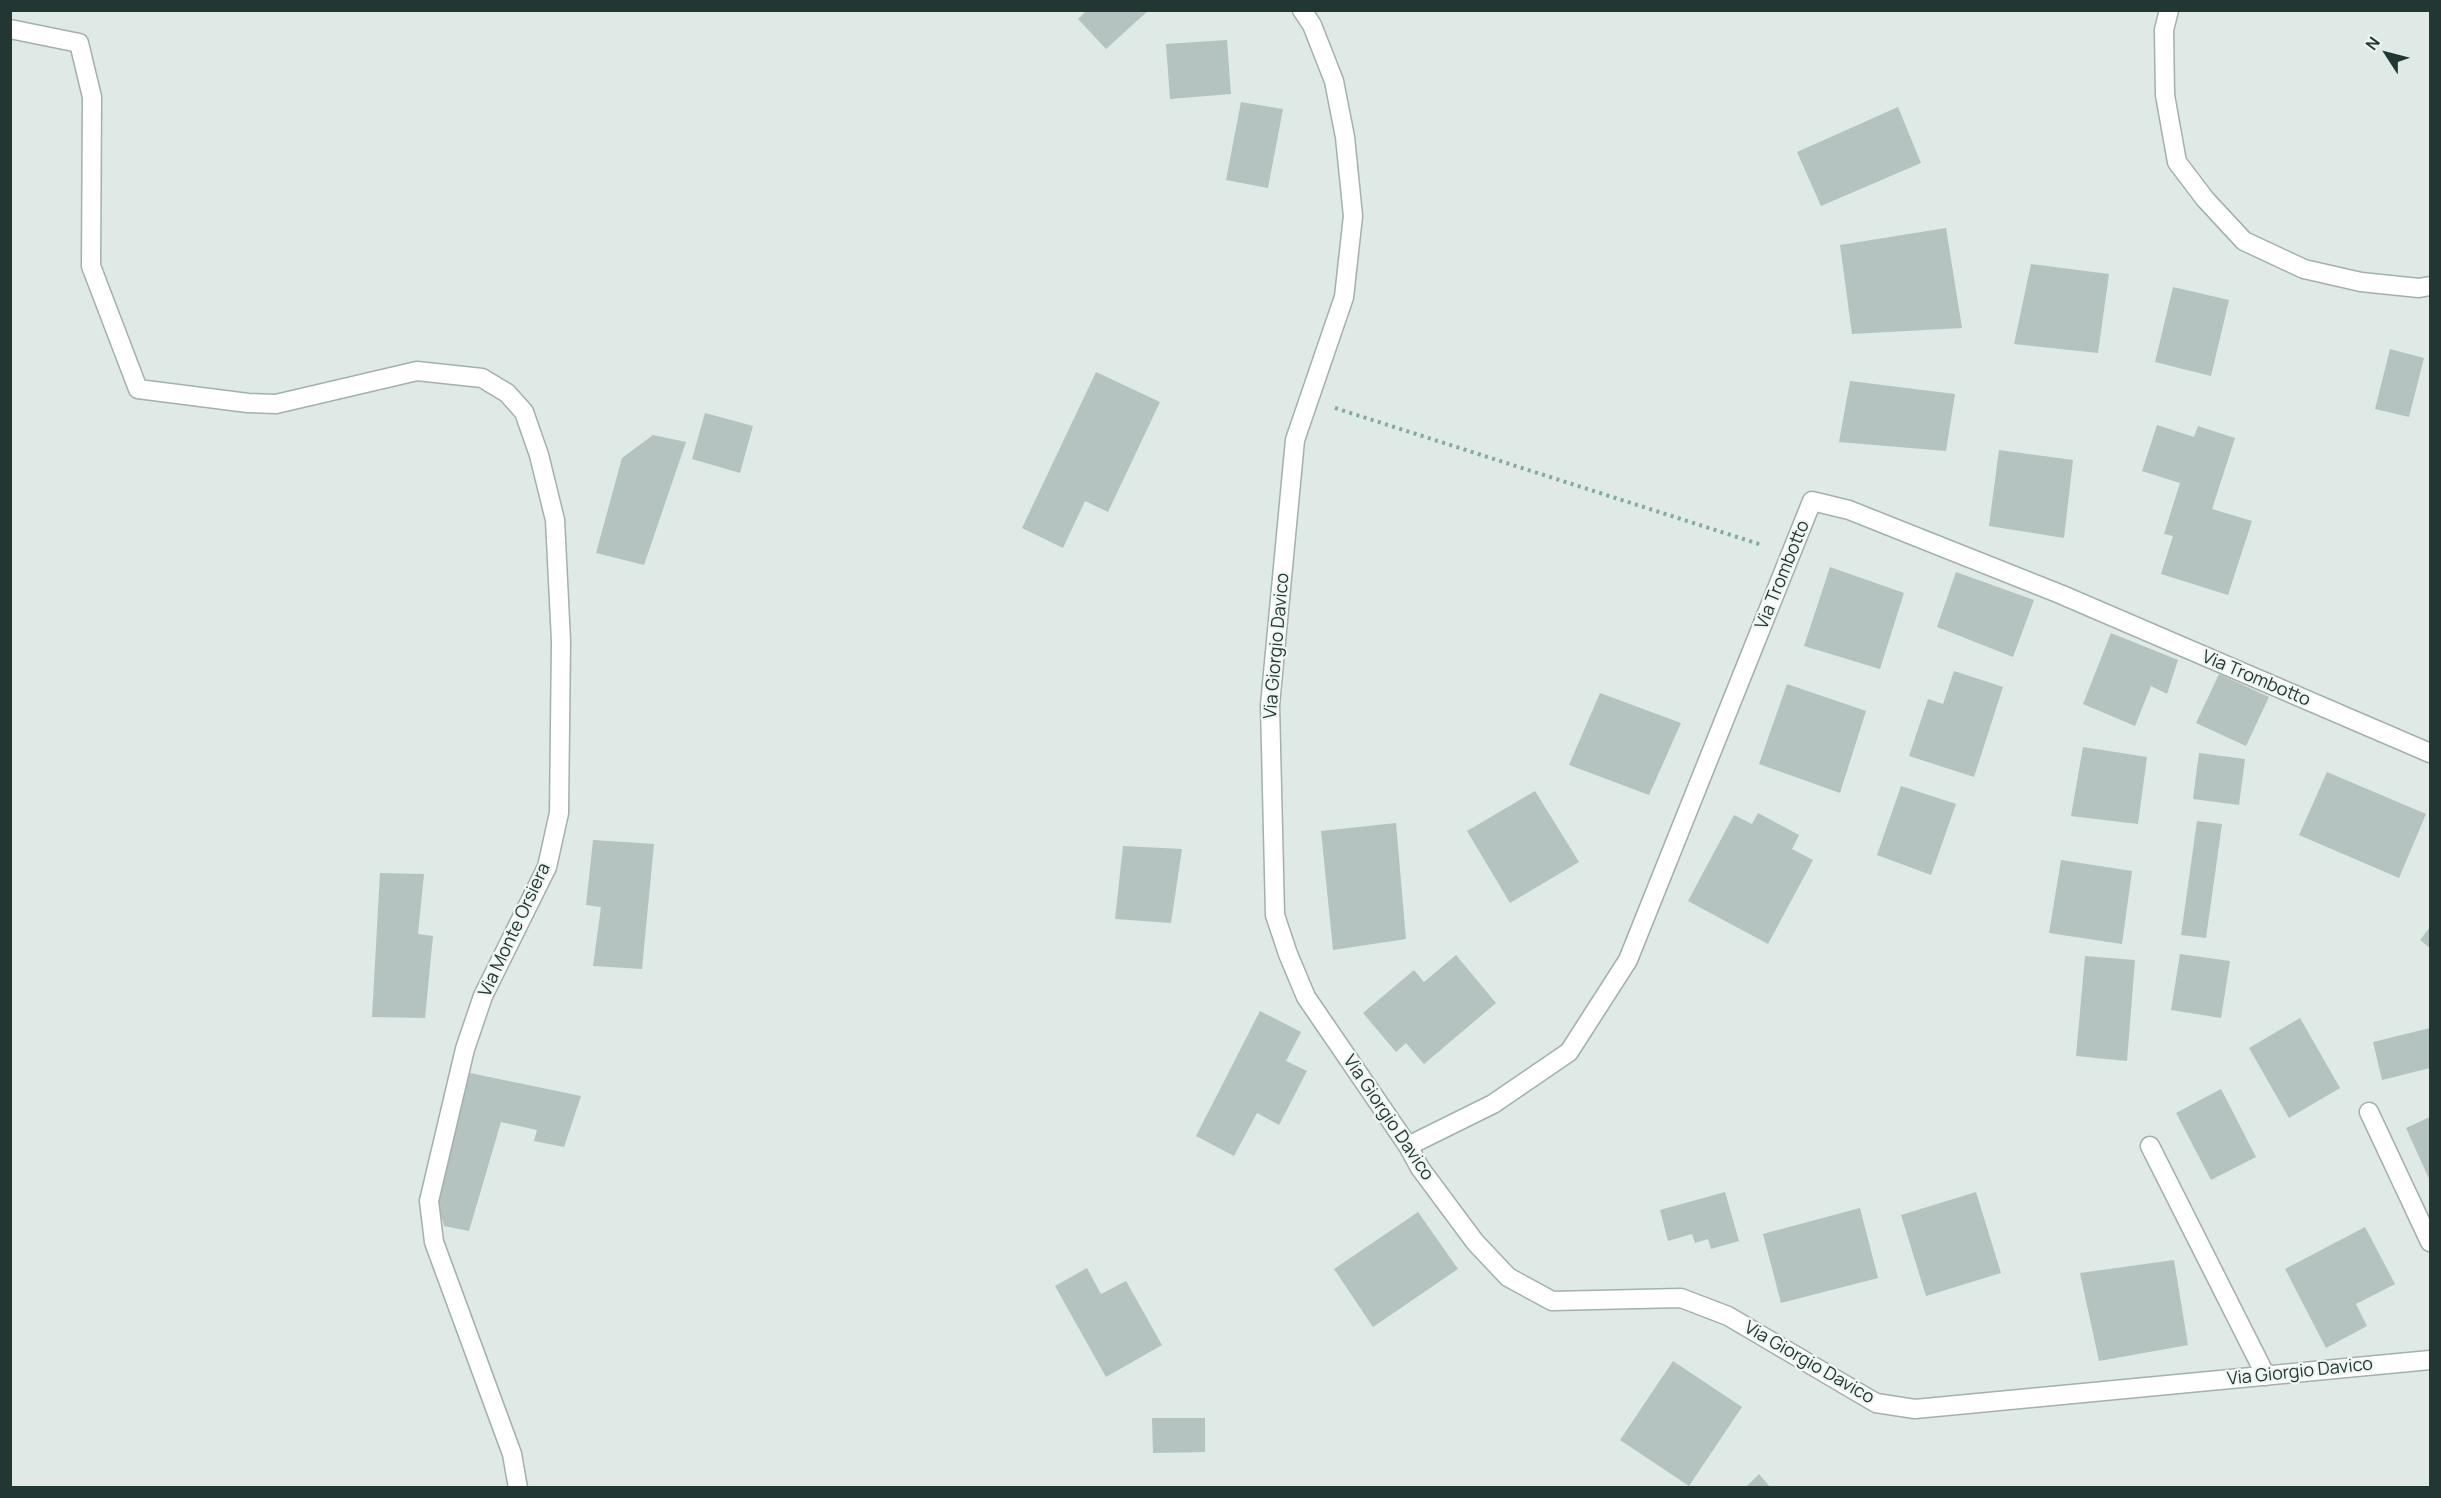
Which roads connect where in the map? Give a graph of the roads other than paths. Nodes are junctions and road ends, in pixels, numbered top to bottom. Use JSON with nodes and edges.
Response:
{"nodes":[{"id":1,"x":1302,"y":10,"type":"edge"},
{"id":2,"x":2169,"y":10,"type":"edge"},
{"id":3,"x":10,"y":29,"type":"edge"},
{"id":4,"x":2430,"y":286,"type":"edge"},
{"id":5,"x":2430,"y":753,"type":"edge"},
{"id":6,"x":2369,"y":1112,"type":"dead end"},
{"id":7,"x":1408,"y":1146,"type":"junction"},
{"id":8,"x":2150,"y":1146,"type":"dead end"},
{"id":9,"x":2430,"y":1242,"type":"edge"},
{"id":10,"x":2430,"y":1360,"type":"edge"},
{"id":11,"x":2266,"y":1376,"type":"junction"},
{"id":12,"x":518,"y":1488,"type":"edge"}],
"edges":[{"from":1,"to":7,"type":"street","name":"Via Giorgio Davico"},
{"from":2,"to":4,"type":"street"},
{"from":3,"to":12,"type":"street","name":"Via Monte Orsiera"},
{"from":5,"to":7,"type":"street","name":"Via Trombotto"},
{"from":6,"to":9,"type":"street"},
{"from":7,"to":11,"type":"street","name":"Via Giorgio Davico"},
{"from":8,"to":11,"type":"street"},
{"from":10,"to":11,"type":"street","name":"Via Giorgio Davico"}]}
